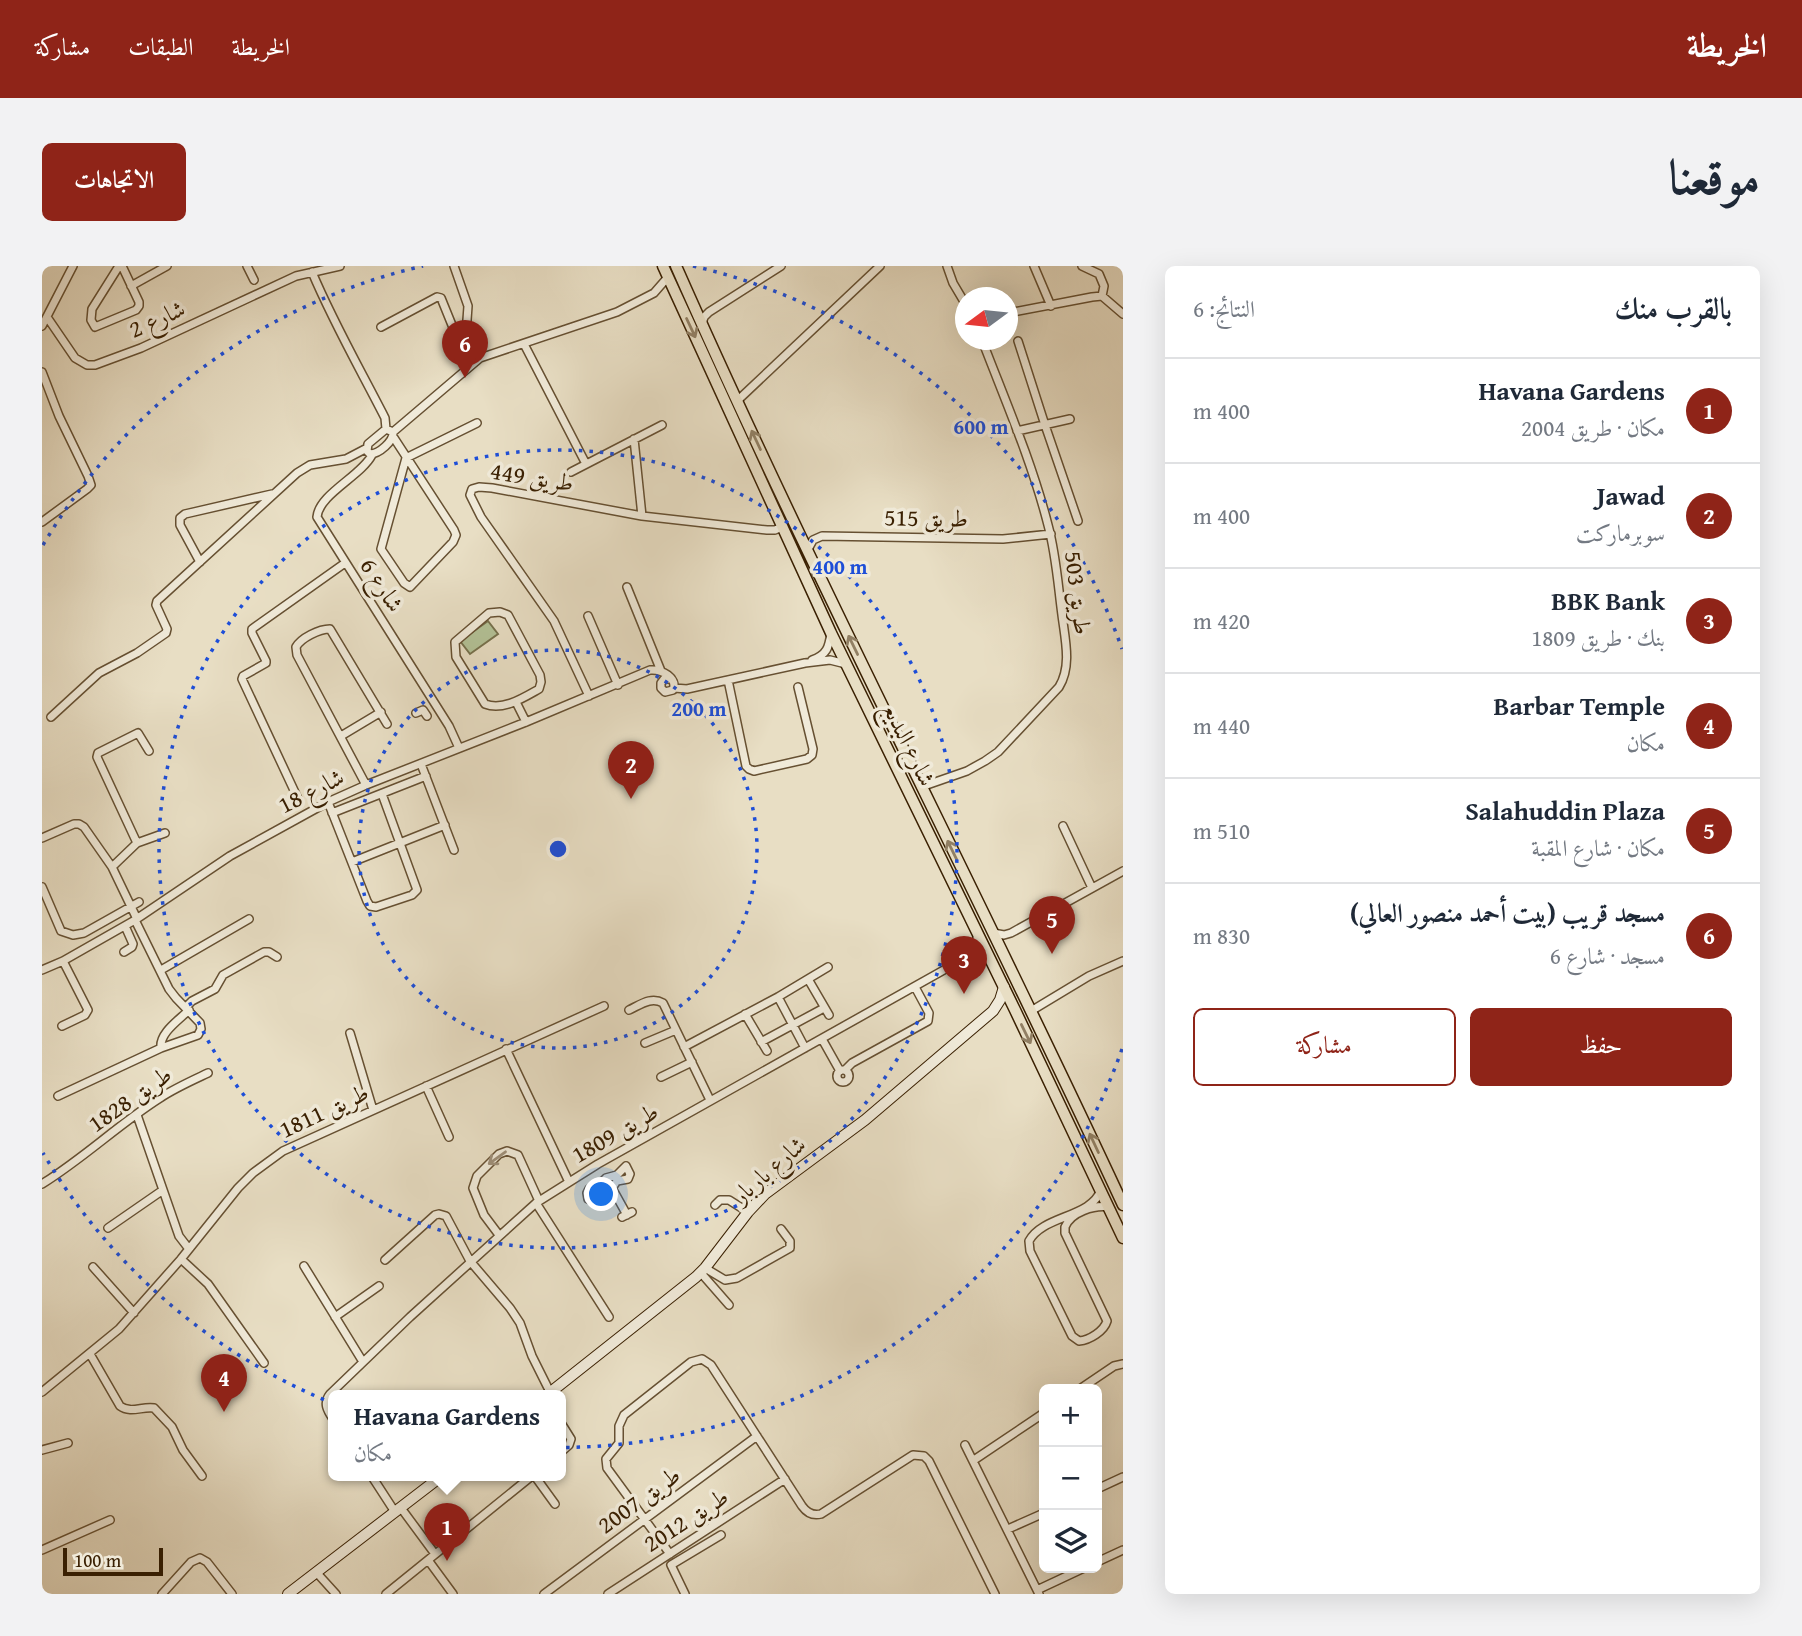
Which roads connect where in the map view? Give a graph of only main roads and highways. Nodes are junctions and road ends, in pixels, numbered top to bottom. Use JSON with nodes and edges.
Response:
{"nodes":[{"id":1,"x":663,"y":266,"type":"edge"},
{"id":2,"x":676,"y":266,"type":"edge"},
{"id":3,"x":970,"y":888,"type":"junction"},
{"id":4,"x":958,"y":894,"type":"junction"},
{"id":5,"x":1122,"y":1197,"type":"edge"},
{"id":6,"x":1123,"y":1238,"type":"edge"}],
"edges":[{"from":1,"to":4,"type":"main road","name":"شارع البديع","one_way":true},
{"from":3,"to":2,"type":"main road","name":"شارع البديع","one_way":true},
{"from":3,"to":4,"type":"main road"},
{"from":5,"to":3,"type":"main road","name":"شارع البديع","one_way":true},
{"from":4,"to":6,"type":"main road","name":"شارع البديع","one_way":true}]}
